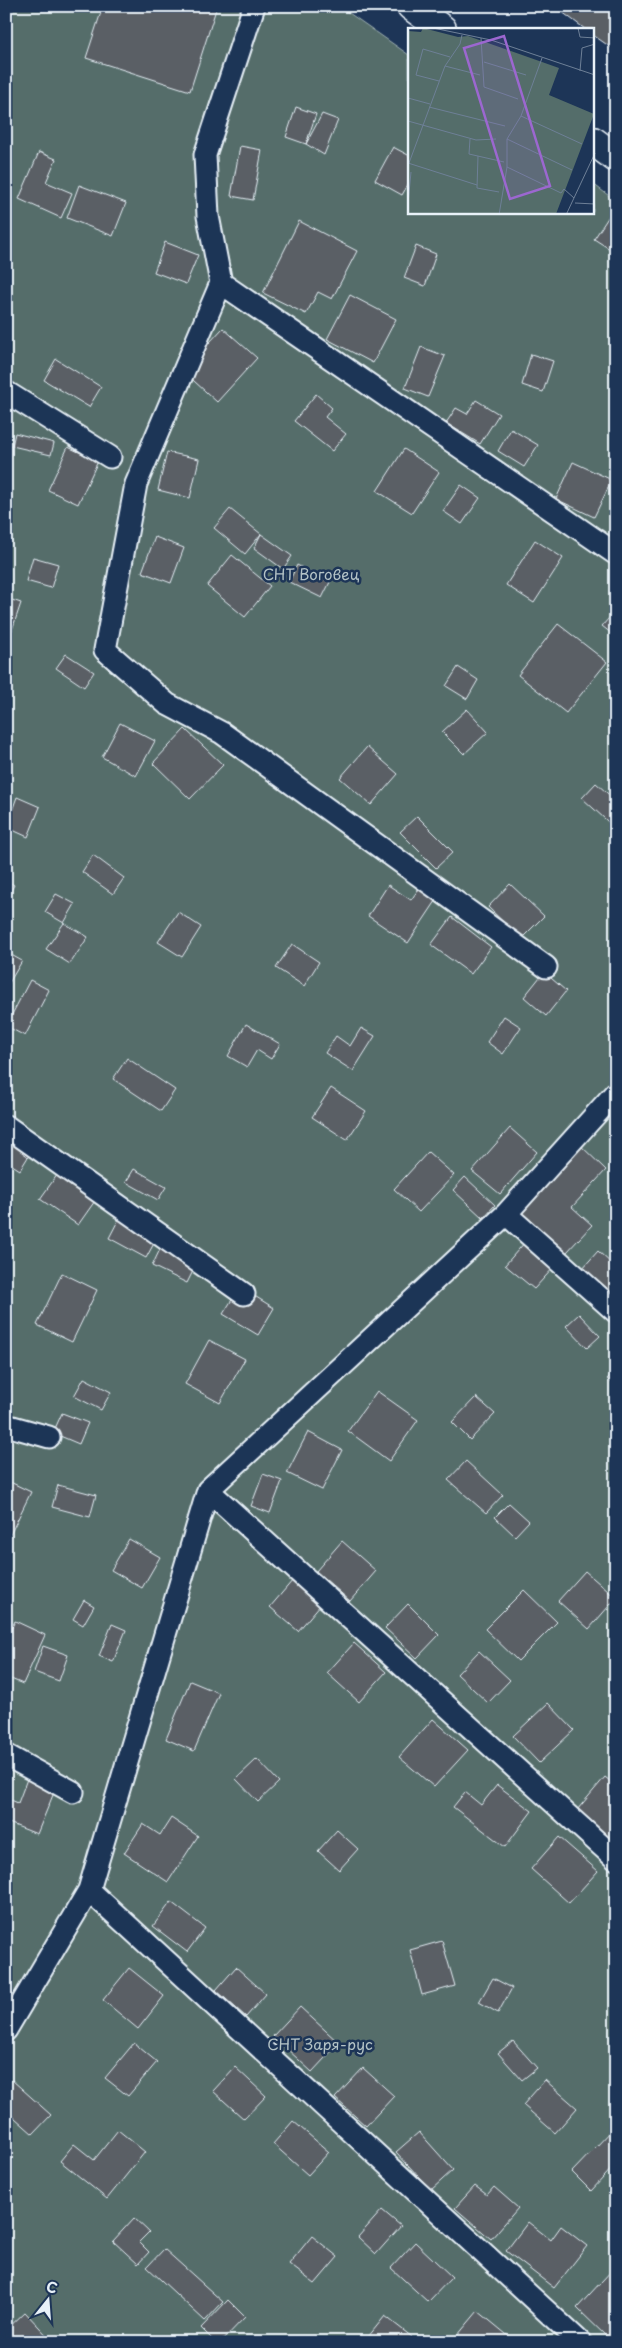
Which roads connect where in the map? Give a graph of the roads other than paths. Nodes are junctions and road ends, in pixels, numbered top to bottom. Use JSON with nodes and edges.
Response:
{"nodes":[{"id":1,"x":254,"y":6,"type":"edge"},
{"id":2,"x":411,"y":6,"type":"edge"},
{"id":3,"x":441,"y":28,"type":"edge"},
{"id":4,"x":594,"y":142,"type":"edge"},
{"id":5,"x":616,"y":158,"type":"edge"},
{"id":6,"x":221,"y":283,"type":"junction"},
{"id":7,"x":6,"y":392,"type":"edge"},
{"id":8,"x":110,"y":457,"type":"dead end"},
{"id":9,"x":616,"y":554,"type":"edge"},
{"id":10,"x":546,"y":967,"type":"dead end"},
{"id":11,"x":616,"y":1092,"type":"edge"},
{"id":12,"x":6,"y":1126,"type":"edge"},
{"id":13,"x":506,"y":1214,"type":"junction"},
{"id":14,"x":244,"y":1294,"type":"dead end"},
{"id":15,"x":616,"y":1312,"type":"edge"},
{"id":16,"x":6,"y":1425,"type":"edge"},
{"id":17,"x":49,"y":1437,"type":"dead end"},
{"id":18,"x":208,"y":1490,"type":"junction"},
{"id":19,"x":6,"y":1755,"type":"edge"},
{"id":20,"x":73,"y":1792,"type":"dead end"},
{"id":21,"x":616,"y":1859,"type":"edge"},
{"id":22,"x":88,"y":1890,"type":"junction"},
{"id":23,"x":6,"y":2030,"type":"edge"},
{"id":24,"x":580,"y":2342,"type":"edge"}],
"edges":[{"from":1,"to":6,"type":"lane"},
{"from":2,"to":3,"type":"street"},
{"from":4,"to":5,"type":"street"},
{"from":6,"to":9,"type":"lane"},
{"from":6,"to":10,"type":"lane"},
{"from":7,"to":8,"type":"lane"},
{"from":11,"to":13,"type":"lane"},
{"from":12,"to":14,"type":"lane"},
{"from":13,"to":15,"type":"lane"},
{"from":13,"to":18,"type":"lane"},
{"from":16,"to":17,"type":"lane"},
{"from":18,"to":21,"type":"lane"},
{"from":18,"to":22,"type":"lane"},
{"from":19,"to":20,"type":"lane"},
{"from":22,"to":23,"type":"lane"},
{"from":22,"to":24,"type":"lane"}]}
